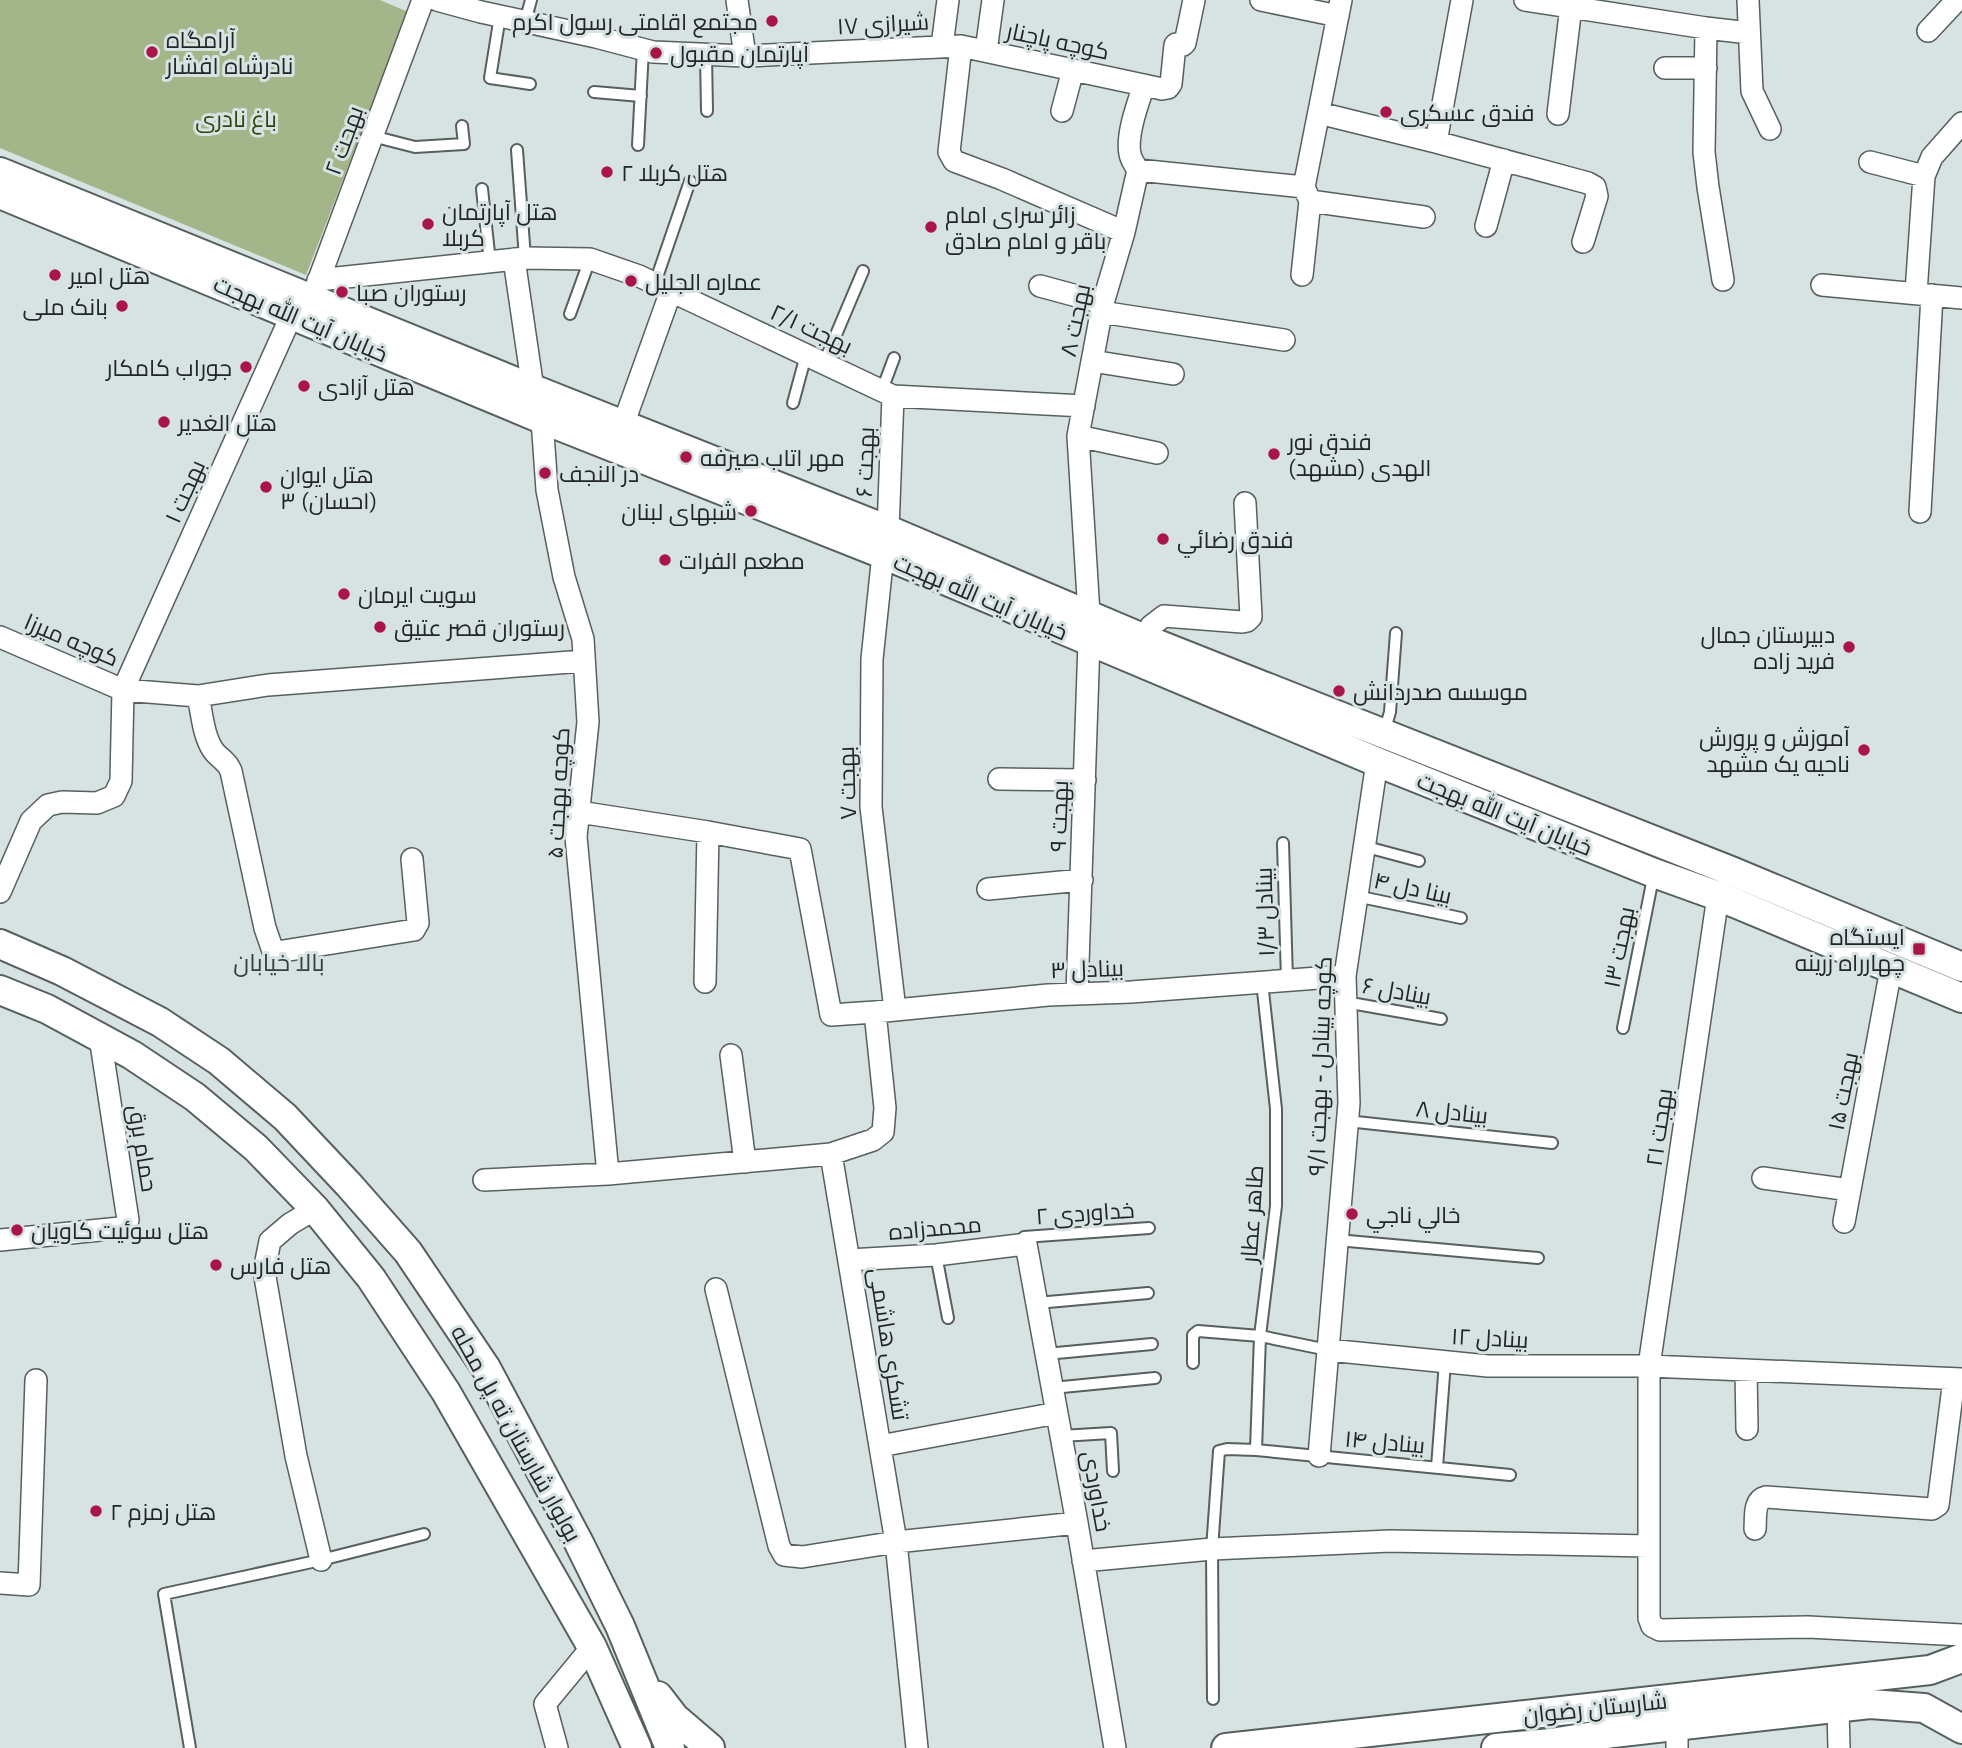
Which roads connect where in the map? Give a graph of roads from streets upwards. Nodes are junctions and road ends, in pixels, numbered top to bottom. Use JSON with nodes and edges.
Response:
{"nodes":[{"id":1,"x":423,"y":0,"type":"edge"},
{"id":2,"x":437,"y":0,"type":"edge"},
{"id":3,"x":737,"y":0,"type":"edge"},
{"id":4,"x":948,"y":0,"type":"edge"},
{"id":5,"x":993,"y":0,"type":"edge"},
{"id":6,"x":1194,"y":0,"type":"edge"},
{"id":7,"x":1261,"y":0,"type":"edge"},
{"id":8,"x":1462,"y":0,"type":"edge"},
{"id":9,"x":1525,"y":0,"type":"edge"},
{"id":10,"x":1748,"y":0,"type":"edge"},
{"id":11,"x":1957,"y":0,"type":"edge"},
{"id":12,"x":1572,"y":3,"type":"edge"},
{"id":13,"x":1339,"y":8,"type":"edge"},
{"id":14,"x":1706,"y":28,"type":"junction"},
{"id":15,"x":1928,"y":31,"type":"dead end"},
{"id":16,"x":1749,"y":33,"type":"junction"},
{"id":17,"x":952,"y":46,"type":"junction"},
{"id":18,"x":986,"y":51,"type":"junction"},
{"id":19,"x":744,"y":56,"type":"junction"},
{"id":20,"x":1665,"y":68,"type":"dead end"},
{"id":21,"x":1706,"y":68,"type":"junction"},
{"id":22,"x":1073,"y":70,"type":"junction"},
{"id":23,"x":1144,"y":85,"type":"junction"},
{"id":24,"x":1062,"y":111,"type":"dead end"},
{"id":25,"x":1319,"y":113,"type":"junction"},
{"id":26,"x":1558,"y":114,"type":"dead end"},
{"id":27,"x":1962,"y":123,"type":"edge"},
{"id":28,"x":1770,"y":129,"type":"dead end"},
{"id":29,"x":1436,"y":142,"type":"junction"},
{"id":30,"x":1504,"y":160,"type":"junction"},
{"id":31,"x":1870,"y":162,"type":"dead end"},
{"id":32,"x":1138,"y":170,"type":"junction"},
{"id":33,"x":0,"y":172,"type":"edge"},
{"id":34,"x":1924,"y":176,"type":"junction"},
{"id":35,"x":0,"y":194,"type":"edge"},
{"id":36,"x":1307,"y":194,"type":"junction"},
{"id":37,"x":1424,"y":217,"type":"dead end"},
{"id":38,"x":1486,"y":226,"type":"dead end"},
{"id":39,"x":1124,"y":232,"type":"junction"},
{"id":40,"x":1583,"y":242,"type":"dead end"},
{"id":41,"x":520,"y":259,"type":"junction"},
{"id":42,"x":1302,"y":275,"type":"dead end"},
{"id":43,"x":1723,"y":280,"type":"dead end"},
{"id":44,"x":1822,"y":285,"type":"dead end"},
{"id":45,"x":1040,"y":286,"type":"dead end"},
{"id":46,"x":663,"y":287,"type":"junction"},
{"id":47,"x":1924,"y":294,"type":"junction"},
{"id":48,"x":307,"y":297,"type":"junction"},
{"id":49,"x":1962,"y":298,"type":"edge"},
{"id":50,"x":1102,"y":308,"type":"junction"},
{"id":51,"x":1284,"y":340,"type":"dead end"},
{"id":52,"x":1092,"y":361,"type":"junction"},
{"id":53,"x":1173,"y":374,"type":"dead end"},
{"id":54,"x":533,"y":389,"type":"junction"},
{"id":55,"x":887,"y":393,"type":"junction"},
{"id":56,"x":1084,"y":406,"type":"junction"},
{"id":57,"x":542,"y":419,"type":"junction"},
{"id":58,"x":623,"y":425,"type":"junction"},
{"id":59,"x":1078,"y":436,"type":"junction"},
{"id":60,"x":1157,"y":453,"type":"dead end"},
{"id":61,"x":1245,"y":503,"type":"dead end"},
{"id":62,"x":1920,"y":512,"type":"dead end"},
{"id":63,"x":885,"y":542,"type":"junction"},
{"id":64,"x":1089,"y":628,"type":"junction"},
{"id":65,"x":0,"y":636,"type":"edge"},
{"id":66,"x":1147,"y":640,"type":"junction"},
{"id":67,"x":584,"y":661,"type":"junction"},
{"id":68,"x":123,"y":690,"type":"junction"},
{"id":69,"x":198,"y":696,"type":"junction"},
{"id":70,"x":1377,"y":762,"type":"junction"},
{"id":71,"x":999,"y":779,"type":"dead end"},
{"id":72,"x":1085,"y":780,"type":"junction"},
{"id":73,"x":579,"y":812,"type":"junction"},
{"id":74,"x":708,"y":832,"type":"junction"},
{"id":75,"x":412,"y":859,"type":"dead end"},
{"id":76,"x":1082,"y":880,"type":"junction"},
{"id":77,"x":988,"y":889,"type":"dead end"},
{"id":78,"x":0,"y":892,"type":"edge"},
{"id":79,"x":1718,"y":896,"type":"junction"},
{"id":80,"x":0,"y":944,"type":"edge"},
{"id":81,"x":1962,"y":967,"type":"edge"},
{"id":82,"x":1891,"y":969,"type":"junction"},
{"id":83,"x":1345,"y":976,"type":"junction"},
{"id":84,"x":705,"y":982,"type":"dead end"},
{"id":85,"x":0,"y":990,"type":"edge"},
{"id":86,"x":1077,"y":993,"type":"junction"},
{"id":87,"x":1962,"y":998,"type":"edge"},
{"id":88,"x":885,"y":1011,"type":"junction"},
{"id":89,"x":100,"y":1037,"type":"junction"},
{"id":90,"x":731,"y":1055,"type":"dead end"},
{"id":91,"x":831,"y":1154,"type":"junction"},
{"id":92,"x":744,"y":1162,"type":"junction"},
{"id":93,"x":608,"y":1174,"type":"junction"},
{"id":94,"x":1763,"y":1178,"type":"dead end"},
{"id":95,"x":484,"y":1180,"type":"dead end"},
{"id":96,"x":1850,"y":1190,"type":"junction"},
{"id":97,"x":315,"y":1209,"type":"junction"},
{"id":98,"x":1844,"y":1222,"type":"dead end"},
{"id":99,"x":0,"y":1240,"type":"edge"},
{"id":100,"x":1025,"y":1241,"type":"joint"},
{"id":101,"x":849,"y":1260,"type":"junction"},
{"id":102,"x":716,"y":1289,"type":"dead end"},
{"id":103,"x":1328,"y":1350,"type":"junction"},
{"id":104,"x":1649,"y":1366,"type":"junction"},
{"id":105,"x":1746,"y":1370,"type":"junction"},
{"id":106,"x":1958,"y":1379,"type":"edge"},
{"id":107,"x":36,"y":1380,"type":"dead end"},
{"id":108,"x":1057,"y":1413,"type":"junction"},
{"id":109,"x":1747,"y":1429,"type":"dead end"},
{"id":110,"x":880,"y":1446,"type":"junction"},
{"id":111,"x":1319,"y":1456,"type":"road end"},
{"id":112,"x":1077,"y":1524,"type":"junction"},
{"id":113,"x":1755,"y":1529,"type":"dead end"},
{"id":114,"x":896,"y":1542,"type":"junction"},
{"id":115,"x":1649,"y":1546,"type":"junction"},
{"id":116,"x":321,"y":1560,"type":"road end"},
{"id":117,"x":1083,"y":1561,"type":"junction"},
{"id":118,"x":0,"y":1583,"type":"edge"},
{"id":119,"x":1962,"y":1634,"type":"edge"},
{"id":120,"x":592,"y":1647,"type":"junction"},
{"id":121,"x":1962,"y":1658,"type":"edge"},
{"id":122,"x":640,"y":1673,"type":"junction"},
{"id":123,"x":1838,"y":1708,"type":"junction"},
{"id":124,"x":1962,"y":1729,"type":"edge"},
{"id":125,"x":1677,"y":1737,"type":"edge"},
{"id":126,"x":1551,"y":1745,"type":"edge"},
{"id":127,"x":558,"y":1748,"type":"edge"},
{"id":128,"x":637,"y":1748,"type":"edge"},
{"id":129,"x":670,"y":1748,"type":"edge"},
{"id":130,"x":710,"y":1748,"type":"edge"},
{"id":131,"x":917,"y":1748,"type":"edge"},
{"id":132,"x":1115,"y":1748,"type":"edge"},
{"id":133,"x":1226,"y":1748,"type":"edge"},
{"id":134,"x":1496,"y":1748,"type":"edge"},
{"id":135,"x":1839,"y":1748,"type":"edge"}],
"edges":[{"from":1,"to":48,"type":"street","name":"بهجت ۲"},
{"from":2,"to":19,"type":"street","name":"شیرازی ۱۷"},
{"from":3,"to":19,"type":"street"},
{"from":4,"to":17,"type":"street"},
{"from":5,"to":18,"type":"street"},
{"from":6,"to":23,"type":"street"},
{"from":7,"to":13,"type":"street"},
{"from":8,"to":29,"type":"street"},
{"from":9,"to":12,"type":"street"},
{"from":10,"to":16,"type":"street"},
{"from":11,"to":15,"type":"street"},
{"from":12,"to":14,"type":"street"},
{"from":12,"to":26,"type":"street"},
{"from":13,"to":25,"type":"street"},
{"from":14,"to":16,"type":"street"},
{"from":14,"to":21,"type":"street"},
{"from":16,"to":28,"type":"street"},
{"from":17,"to":18,"type":"street","name":"کوچه پاچنار"},
{"from":17,"to":19,"type":"street","name":"شیرازی ۱۷"},
{"from":17,"to":39,"type":"street"},
{"from":18,"to":22,"type":"street","name":"کوچه پاچنار"},
{"from":20,"to":21,"type":"street"},
{"from":21,"to":43,"type":"street"},
{"from":22,"to":23,"type":"street","name":"کوچه پاچنار"},
{"from":22,"to":24,"type":"street"},
{"from":23,"to":32,"type":"street","name":"بهجت ۸"},
{"from":25,"to":29,"type":"street"},
{"from":25,"to":36,"type":"street"},
{"from":27,"to":34,"type":"street"},
{"from":29,"to":30,"type":"street"},
{"from":30,"to":38,"type":"street"},
{"from":30,"to":40,"type":"street"},
{"from":31,"to":34,"type":"street"},
{"from":32,"to":36,"type":"street"},
{"from":32,"to":39,"type":"street","name":"بهجت ۸"},
{"from":33,"to":48,"type":"main road","name":"خیابان آیت الله بهجت"},
{"from":34,"to":47,"type":"street"},
{"from":35,"to":48,"type":"main road","name":"خیابان آیت الله بهجت"},
{"from":36,"to":37,"type":"street"},
{"from":36,"to":42,"type":"street"},
{"from":39,"to":50,"type":"street","name":"بهجت ۸"},
{"from":41,"to":46,"type":"street","name":"بهجت ۲/۱"},
{"from":41,"to":48,"type":"street","name":"بهجت ۲/۱"},
{"from":41,"to":54,"type":"street"},
{"from":44,"to":47,"type":"street"},
{"from":45,"to":50,"type":"street"},
{"from":46,"to":55,"type":"street","name":"بهجت ۲/۱"},
{"from":46,"to":58,"type":"street"},
{"from":47,"to":49,"type":"street"},
{"from":47,"to":62,"type":"street"},
{"from":48,"to":54,"type":"main road","name":"خیابان آیت الله بهجت"},
{"from":48,"to":57,"type":"main road","name":"خیابان آیت الله بهجت"},
{"from":48,"to":68,"type":"street","name":"بهجت ۱"},
{"from":50,"to":51,"type":"street"},
{"from":50,"to":52,"type":"street","name":"بهجت ۸"},
{"from":52,"to":53,"type":"street"},
{"from":52,"to":56,"type":"street","name":"بهجت ۸"},
{"from":54,"to":58,"type":"main road","name":"خیابان آیت الله بهجت"},
{"from":55,"to":56,"type":"street","name":"بهجت ۲/۱"},
{"from":55,"to":63,"type":"street","name":"بهجت ۶"},
{"from":56,"to":59,"type":"street","name":"بهجت ۸"},
{"from":57,"to":63,"type":"main road","name":"خیابان آیت الله بهجت"},
{"from":57,"to":67,"type":"street","name":"کوچه بهجت ۵"},
{"from":58,"to":63,"type":"main road","name":"خیابان آیت الله بهجت"},
{"from":59,"to":60,"type":"street"},
{"from":59,"to":64,"type":"street","name":"بهجت ۸"},
{"from":61,"to":66,"type":"street"},
{"from":63,"to":64,"type":"main road","name":"خیابان آیت الله بهجت"},
{"from":63,"to":88,"type":"street","name":"بهجت ۷"},
{"from":64,"to":66,"type":"main road","name":"خیابان آیت الله بهجت"},
{"from":64,"to":70,"type":"main road","name":"خیابان آیت الله بهجت"},
{"from":64,"to":72,"type":"street","name":"بهجت ۹"},
{"from":65,"to":68,"type":"street","name":"کوچه میرزا"},
{"from":66,"to":81,"type":"main road","name":"خیابان آیت الله بهجت"},
{"from":67,"to":69,"type":"street","name":"کوچه میرزا"},
{"from":67,"to":73,"type":"street","name":"کوچه بهجت ۵"},
{"from":68,"to":69,"type":"street","name":"کوچه میرزا"},
{"from":68,"to":78,"type":"street"},
{"from":69,"to":75,"type":"street"},
{"from":70,"to":79,"type":"main road","name":"خیابان آیت الله بهجت"},
{"from":70,"to":83,"type":"street","name":"کوچه بینادل - بهجت ۹/۱"},
{"from":71,"to":72,"type":"street"},
{"from":72,"to":76,"type":"street","name":"بهجت ۹"},
{"from":73,"to":74,"type":"street"},
{"from":73,"to":93,"type":"street","name":"کوچه بهجت ۵"},
{"from":74,"to":84,"type":"street"},
{"from":74,"to":88,"type":"street","name":"بینادل ۳"},
{"from":76,"to":77,"type":"street"},
{"from":76,"to":86,"type":"street","name":"بهجت ۹"},
{"from":79,"to":82,"type":"main road","name":"خیابان آیت الله بهجت"},
{"from":79,"to":104,"type":"street","name":"بهجت ۲۱"},
{"from":80,"to":122,"type":"main road","name":"بولوار شارستان ته پل محله"},
{"from":82,"to":87,"type":"main road","name":"خیابان آیت الله بهجت"},
{"from":82,"to":96,"type":"street","name":"بهجت ۱۵"},
{"from":83,"to":86,"type":"street","name":"بینادل ۳"},
{"from":83,"to":103,"type":"street","name":"کوچه بینادل - بهجت ۹/۱"},
{"from":85,"to":89,"type":"main road","name":"بولوار شارستان ته پل محله"},
{"from":86,"to":88,"type":"street","name":"بینادل ۳"},
{"from":88,"to":91,"type":"street","name":"بهجت ۷"},
{"from":89,"to":97,"type":"main road","name":"بولوار شارستان ته پل محله"},
{"from":89,"to":99,"type":"street","name":"حمام برق"},
{"from":90,"to":92,"type":"street"},
{"from":91,"to":92,"type":"street"},
{"from":91,"to":101,"type":"street","name":"تشکری هاشمی"},
{"from":92,"to":93,"type":"street"},
{"from":93,"to":95,"type":"street"},
{"from":94,"to":96,"type":"street"},
{"from":96,"to":98,"type":"street","name":"بهجت ۱۵"},
{"from":97,"to":116,"type":"street"},
{"from":97,"to":120,"type":"main road","name":"بولوار شارستان ته پل محله"},
{"from":100,"to":101,"type":"street","name":"محمدزاده"},
{"from":100,"to":108,"type":"street","name":"خداوردی"},
{"from":101,"to":110,"type":"street","name":"تشکری هاشمی"},
{"from":102,"to":114,"type":"street"},
{"from":103,"to":104,"type":"street","name":"بینادل ۱۲"},
{"from":103,"to":111,"type":"street","name":"کوچه بینادل - بهجت ۹/۱"},
{"from":104,"to":105,"type":"street","name":"بینادل ۱۲"},
{"from":104,"to":115,"type":"street","name":"بهجت ۲۱"},
{"from":105,"to":106,"type":"street","name":"بینادل ۱۲"},
{"from":105,"to":109,"type":"street"},
{"from":106,"to":113,"type":"street"},
{"from":107,"to":118,"type":"street"},
{"from":108,"to":110,"type":"street"},
{"from":108,"to":112,"type":"street","name":"خداوردی"},
{"from":110,"to":114,"type":"street","name":"تشکری هاشمی"},
{"from":112,"to":114,"type":"street"},
{"from":112,"to":117,"type":"street","name":"خداوردی"},
{"from":114,"to":131,"type":"street","name":"تشکری هاشمی"},
{"from":115,"to":117,"type":"street"},
{"from":115,"to":119,"type":"street","name":"بهجت ۲۱"},
{"from":117,"to":132,"type":"street","name":"خداوردی"},
{"from":120,"to":127,"type":"street"},
{"from":120,"to":128,"type":"main road","name":"بولوار شارستان ته پل محله"},
{"from":121,"to":133,"type":"main road","name":"شارستان رضوان"},
{"from":122,"to":129,"type":"main road","name":"بولوار شارستان ته پل محله"},
{"from":122,"to":130,"type":"main road"},
{"from":123,"to":124,"type":"main road","name":"شارستان رضوان"},
{"from":123,"to":125,"type":"main road","name":"شارستان رضوان"},
{"from":123,"to":135,"type":"street"},
{"from":125,"to":126,"type":"main road","name":"شارستان رضوان"},
{"from":126,"to":134,"type":"main road","name":"شارستان رضوان"}]}
